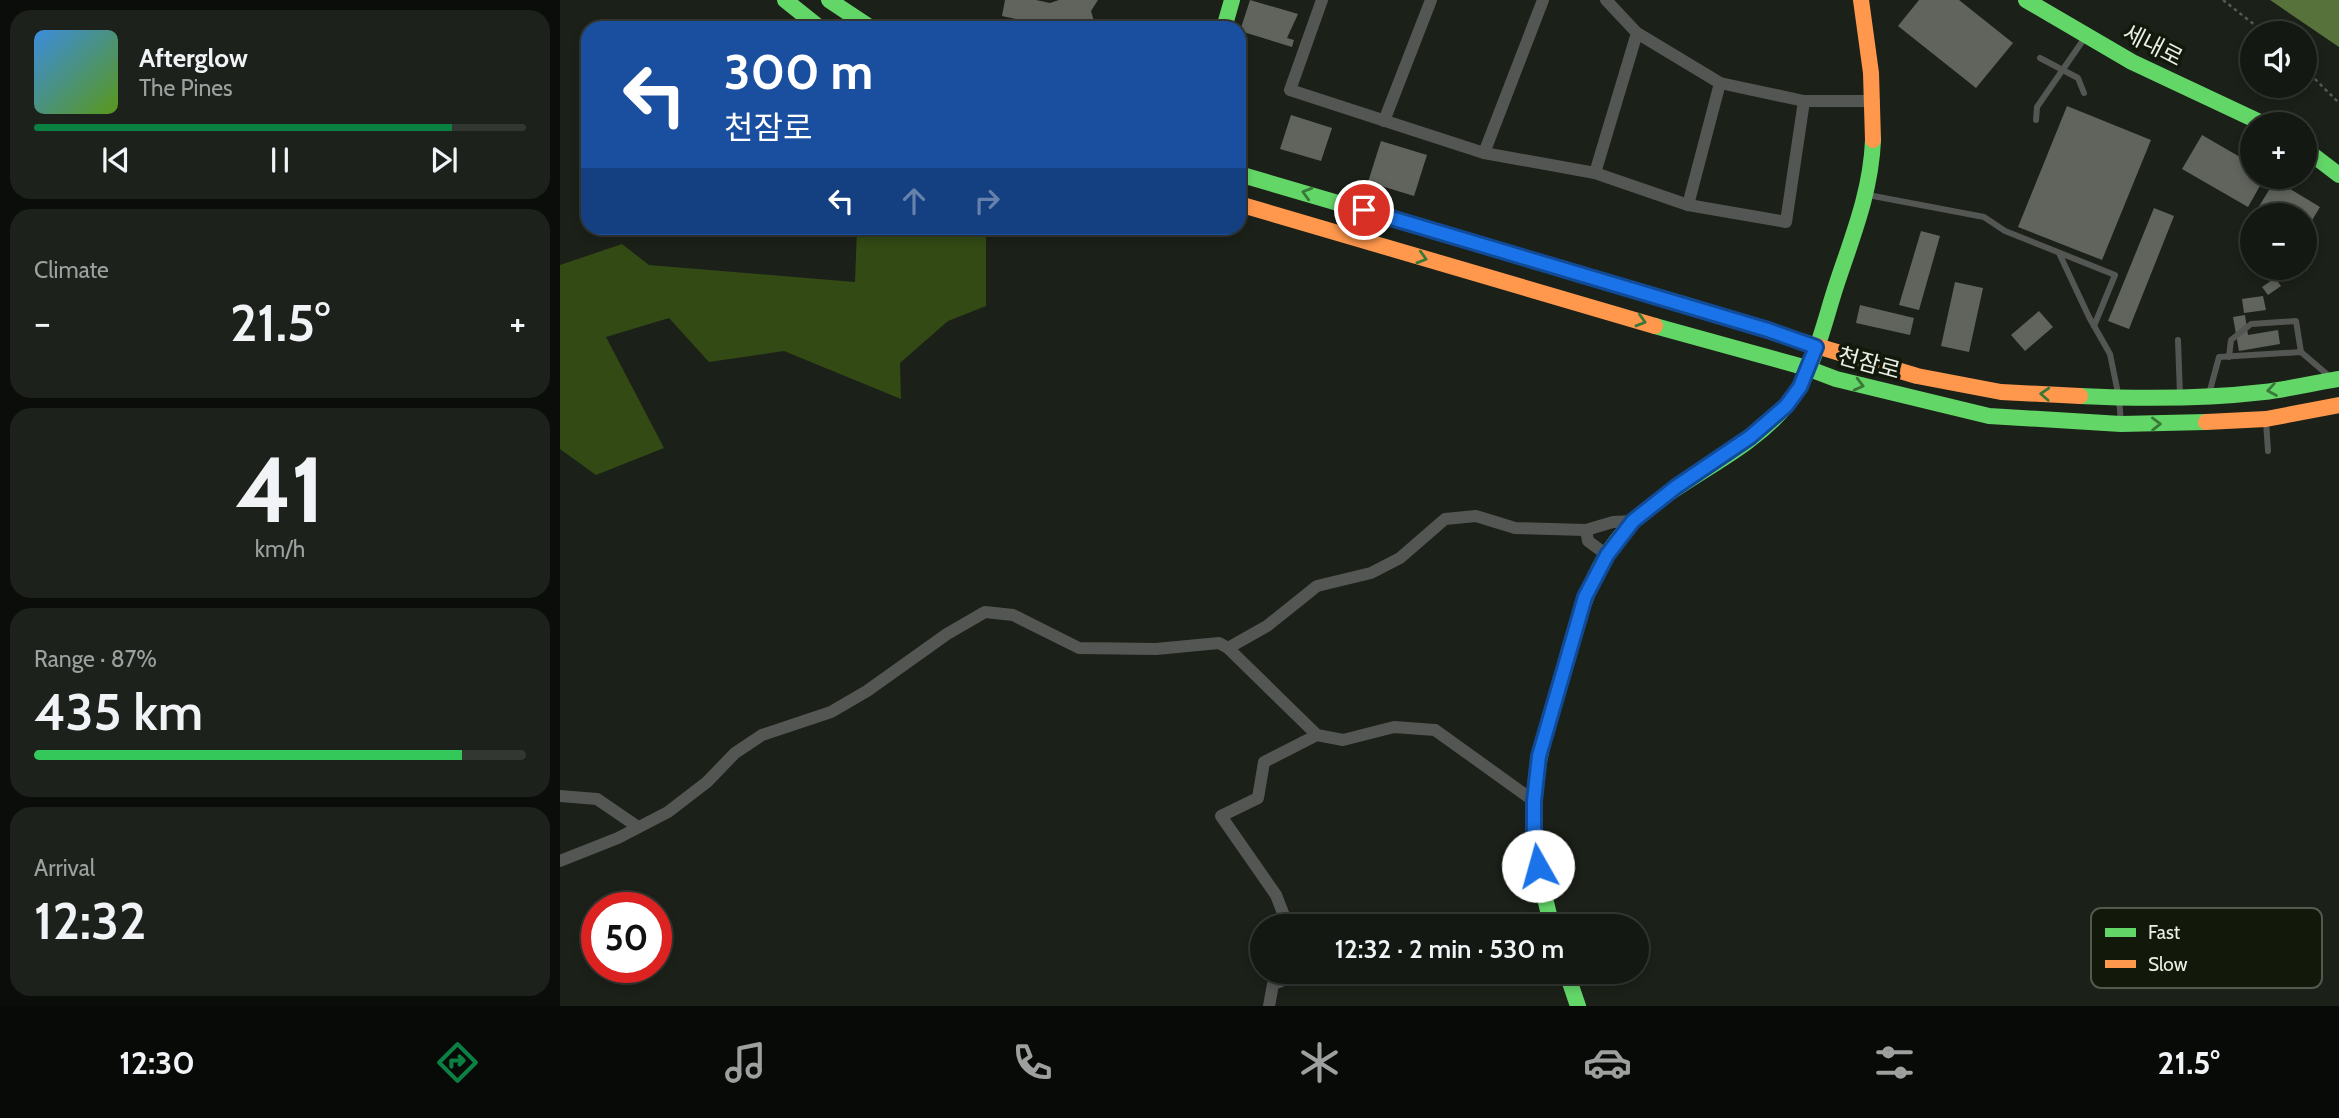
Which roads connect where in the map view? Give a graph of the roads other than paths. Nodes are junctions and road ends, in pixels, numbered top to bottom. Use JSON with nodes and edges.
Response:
{"nodes":[{"id":1,"x":785,"y":0,"type":"edge"},
{"id":2,"x":829,"y":0,"type":"edge"},
{"id":3,"x":1233,"y":0,"type":"edge"},
{"id":4,"x":1322,"y":0,"type":"edge"},
{"id":5,"x":1431,"y":0,"type":"edge"},
{"id":6,"x":1543,"y":0,"type":"edge"},
{"id":7,"x":1606,"y":0,"type":"edge"},
{"id":8,"x":1861,"y":0,"type":"edge"},
{"id":9,"x":2026,"y":0,"type":"edge"},
{"id":10,"x":811,"y":21,"type":"edge"},
{"id":11,"x":860,"y":21,"type":"edge"},
{"id":12,"x":1226,"y":21,"type":"edge"},
{"id":13,"x":1637,"y":33,"type":"junction"},
{"id":14,"x":2086,"y":36,"type":"junction"},
{"id":15,"x":2040,"y":58,"type":"dead end"},
{"id":16,"x":2064,"y":70,"type":"junction"},
{"id":17,"x":1720,"y":83,"type":"junction"},
{"id":18,"x":2084,"y":93,"type":"dead end"},
{"id":19,"x":1804,"y":101,"type":"junction"},
{"id":20,"x":1874,"y":101,"type":"junction"},
{"id":21,"x":2240,"y":113,"type":"edge"},
{"id":22,"x":2036,"y":120,"type":"dead end"},
{"id":23,"x":1384,"y":121,"type":"junction"},
{"id":24,"x":1484,"y":153,"type":"junction"},
{"id":25,"x":2317,"y":158,"type":"edge"},
{"id":26,"x":1595,"y":173,"type":"junction"},
{"id":27,"x":2339,"y":175,"type":"edge"},
{"id":28,"x":1246,"y":176,"type":"edge"},
{"id":29,"x":1866,"y":195,"type":"junction"},
{"id":30,"x":1688,"y":205,"type":"junction"},
{"id":31,"x":1246,"y":206,"type":"edge"},
{"id":32,"x":2059,"y":253,"type":"junction"},
{"id":33,"x":2094,"y":326,"type":"junction"},
{"id":34,"x":2178,"y":340,"type":"dead end"},
{"id":35,"x":1816,"y":347,"type":"junction"},
{"id":36,"x":2301,"y":352,"type":"junction"},
{"id":37,"x":2229,"y":356,"type":"junction"},
{"id":38,"x":1807,"y":368,"type":"junction"},
{"id":39,"x":2336,"y":379,"type":"edge"},
{"id":40,"x":2208,"y":396,"type":"junction"},
{"id":41,"x":2180,"y":397,"type":"junction"},
{"id":42,"x":2119,"y":398,"type":"junction"},
{"id":43,"x":2339,"y":405,"type":"edge"},
{"id":44,"x":2266,"y":419,"type":"junction"},
{"id":45,"x":2121,"y":424,"type":"junction"},
{"id":46,"x":2268,"y":451,"type":"dead end"},
{"id":47,"x":1633,"y":521,"type":"junction"},
{"id":48,"x":1586,"y":530,"type":"junction"},
{"id":49,"x":1607,"y":555,"type":"junction"},
{"id":50,"x":1228,"y":648,"type":"junction"},
{"id":51,"x":1317,"y":735,"type":"junction"},
{"id":52,"x":560,"y":796,"type":"edge"},
{"id":53,"x":1534,"y":801,"type":"junction"},
{"id":54,"x":638,"y":827,"type":"junction"},
{"id":55,"x":560,"y":861,"type":"edge"},
{"id":56,"x":1283,"y":914,"type":"edge"},
{"id":57,"x":1548,"y":914,"type":"edge"},
{"id":58,"x":1273,"y":984,"type":"edge"},
{"id":59,"x":1570,"y":984,"type":"edge"},
{"id":60,"x":1269,"y":1006,"type":"edge"},
{"id":61,"x":1578,"y":1006,"type":"edge"}],
"edges":[{"from":1,"to":10,"type":"street"},
{"from":2,"to":11,"type":"street"},
{"from":3,"to":12,"type":"street"},
{"from":4,"to":23,"type":"street"},
{"from":5,"to":23,"type":"street"},
{"from":6,"to":24,"type":"street"},
{"from":7,"to":13,"type":"street"},
{"from":8,"to":20,"type":"street","name":"천잠로"},
{"from":9,"to":14,"type":"street","name":"세내로"},
{"from":13,"to":17,"type":"street"},
{"from":13,"to":26,"type":"street"},
{"from":14,"to":16,"type":"lane"},
{"from":14,"to":21,"type":"street","name":"세내로"},
{"from":15,"to":16,"type":"lane"},
{"from":16,"to":18,"type":"lane"},
{"from":16,"to":22,"type":"lane"},
{"from":17,"to":19,"type":"street"},
{"from":17,"to":30,"type":"street"},
{"from":19,"to":20,"type":"street"},
{"from":19,"to":30,"type":"street"},
{"from":20,"to":29,"type":"street","name":"천잠로"},
{"from":23,"to":24,"type":"street"},
{"from":24,"to":26,"type":"street"},
{"from":25,"to":27,"type":"street"},
{"from":26,"to":30,"type":"street"},
{"from":35,"to":28,"type":"street","name":"천잠로","one_way":true},
{"from":29,"to":32,"type":"lane"},
{"from":29,"to":35,"type":"street","name":"천잠로"},
{"from":31,"to":38,"type":"street","name":"천잠로","one_way":true},
{"from":32,"to":33,"type":"lane"},
{"from":32,"to":33,"type":"lane"},
{"from":33,"to":42,"type":"lane"},
{"from":34,"to":41,"type":"lane"},
{"from":35,"to":38,"type":"street"},
{"from":42,"to":35,"type":"street","name":"천잠로","one_way":true},
{"from":36,"to":37,"type":"lane"},
{"from":36,"to":37,"type":"lane"},
{"from":36,"to":39,"type":"lane"},
{"from":37,"to":40,"type":"lane"},
{"from":38,"to":45,"type":"street","name":"천잠로","one_way":true},
{"from":38,"to":47,"type":"street"},
{"from":39,"to":40,"type":"street","name":"천잠로","one_way":true},
{"from":40,"to":41,"type":"street","name":"천잠로"},
{"from":41,"to":42,"type":"street","name":"천잠로"},
{"from":42,"to":45,"type":"lane"},
{"from":43,"to":44,"type":"street","name":"천잠로"},
{"from":45,"to":44,"type":"street","name":"천잠로","one_way":true},
{"from":44,"to":46,"type":"lane"},
{"from":47,"to":48,"type":"street"},
{"from":47,"to":49,"type":"street"},
{"from":48,"to":49,"type":"street"},
{"from":48,"to":50,"type":"street"},
{"from":49,"to":53,"type":"street"},
{"from":50,"to":51,"type":"street"},
{"from":50,"to":54,"type":"street"},
{"from":51,"to":53,"type":"street"},
{"from":51,"to":56,"type":"street"},
{"from":52,"to":54,"type":"street"},
{"from":53,"to":57,"type":"street"},
{"from":54,"to":55,"type":"street"},
{"from":58,"to":60,"type":"street"},
{"from":59,"to":61,"type":"street"}]}
